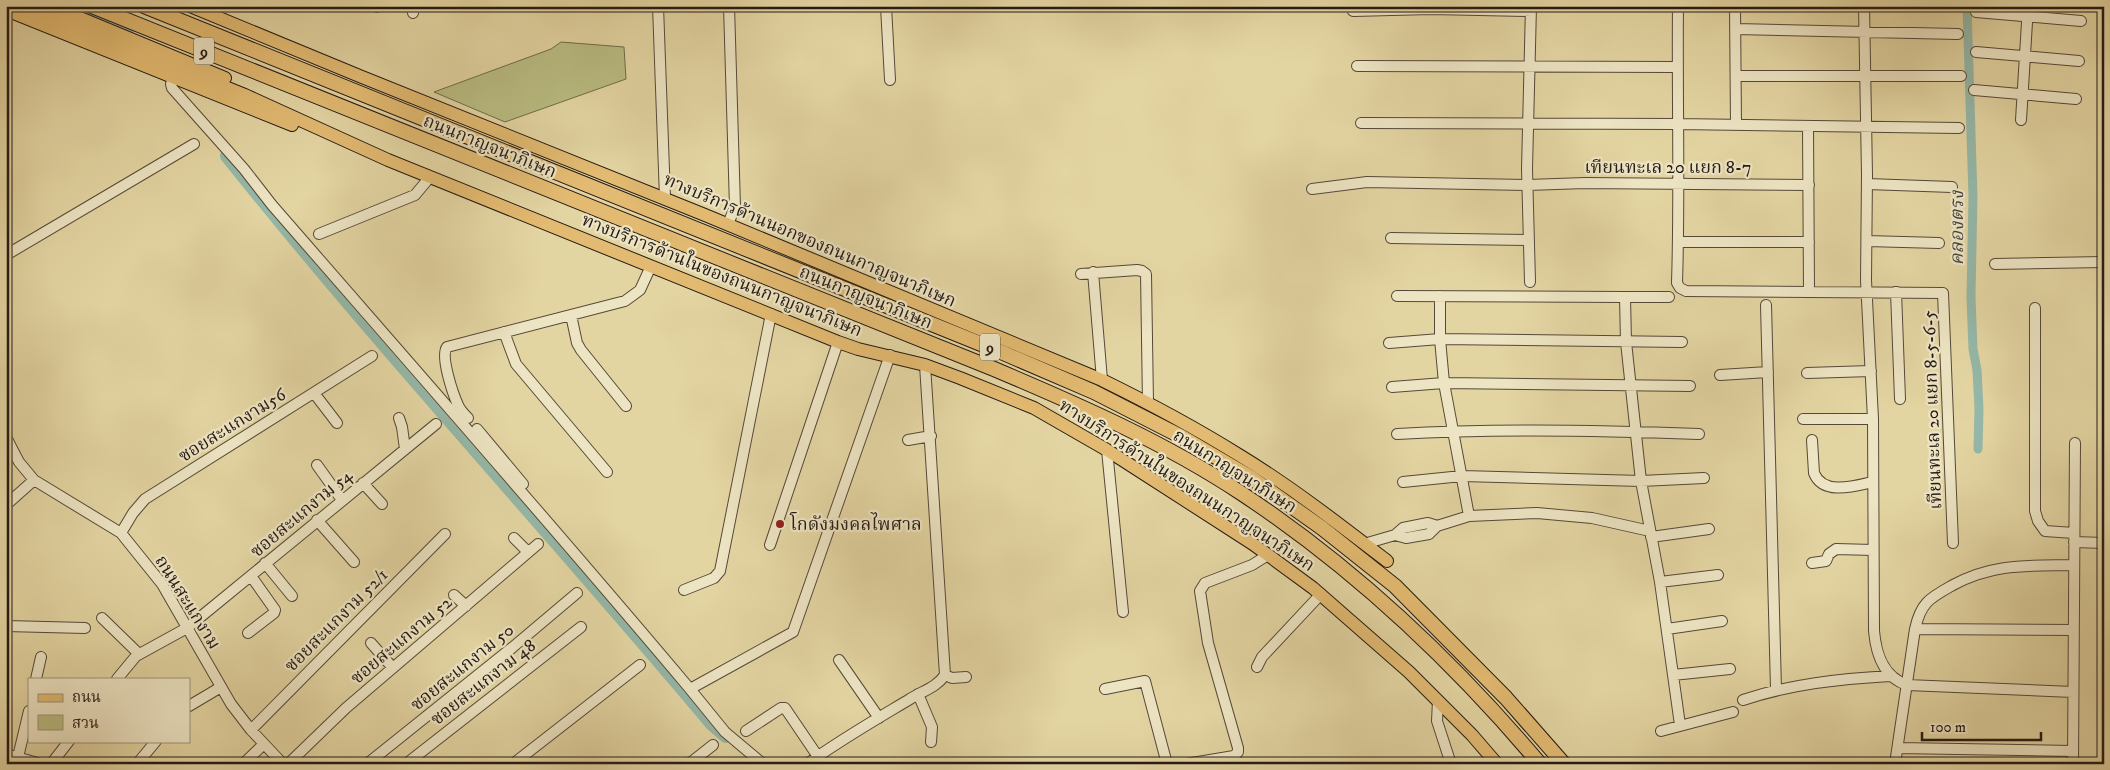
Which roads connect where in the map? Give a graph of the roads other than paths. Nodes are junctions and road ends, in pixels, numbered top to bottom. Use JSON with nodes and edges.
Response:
{"nodes":[{"id":1,"x":25,"y":6,"type":"edge"},
{"id":2,"x":51,"y":6,"type":"edge"},
{"id":3,"x":92,"y":6,"type":"edge"},
{"id":4,"x":144,"y":6,"type":"edge"},
{"id":5,"x":190,"y":6,"type":"edge"},
{"id":6,"x":658,"y":6,"type":"edge"},
{"id":7,"x":729,"y":6,"type":"edge"},
{"id":8,"x":886,"y":6,"type":"edge"},
{"id":9,"x":1678,"y":6,"type":"edge"},
{"id":10,"x":1735,"y":6,"type":"edge"},
{"id":11,"x":1864,"y":6,"type":"edge"},
{"id":12,"x":1531,"y":9,"type":"edge"},
{"id":13,"x":6,"y":10,"type":"edge"},
{"id":14,"x":1353,"y":11,"type":"dead end"},
{"id":15,"x":1976,"y":12,"type":"dead end"},
{"id":16,"x":2028,"y":12,"type":"edge"},
{"id":17,"x":2081,"y":21,"type":"dead end"},
{"id":18,"x":1736,"y":29,"type":"junction"},
{"id":19,"x":1865,"y":32,"type":"junction"},
{"id":20,"x":1958,"y":34,"type":"dead end"},
{"id":21,"x":1976,"y":52,"type":"dead end"},
{"id":22,"x":2024,"y":56,"type":"junction"},
{"id":23,"x":2079,"y":61,"type":"dead end"},
{"id":24,"x":1357,"y":66,"type":"dead end"},
{"id":25,"x":1529,"y":66,"type":"junction"},
{"id":26,"x":1678,"y":67,"type":"junction"},
{"id":27,"x":1866,"y":75,"type":"junction"},
{"id":28,"x":1736,"y":76,"type":"junction"},
{"id":29,"x":1961,"y":76,"type":"dead end"},
{"id":30,"x":173,"y":78,"type":"junction"},
{"id":31,"x":890,"y":80,"type":"dead end"},
{"id":32,"x":1974,"y":90,"type":"dead end"},
{"id":33,"x":2022,"y":93,"type":"junction"},
{"id":34,"x":2076,"y":99,"type":"dead end"},
{"id":35,"x":2022,"y":120,"type":"dead end"},
{"id":36,"x":1528,"y":123,"type":"junction"},
{"id":37,"x":1361,"y":124,"type":"dead end"},
{"id":38,"x":1678,"y":124,"type":"junction"},
{"id":39,"x":1736,"y":125,"type":"junction"},
{"id":40,"x":1808,"y":126,"type":"junction"},
{"id":41,"x":1866,"y":126,"type":"junction"},
{"id":42,"x":1959,"y":128,"type":"dead end"},
{"id":43,"x":194,"y":144,"type":"dead end"},
{"id":44,"x":388,"y":160,"type":"junction"},
{"id":45,"x":430,"y":177,"type":"junction"},
{"id":46,"x":1680,"y":183,"type":"junction"},
{"id":47,"x":1528,"y":184,"type":"junction"},
{"id":48,"x":1867,"y":184,"type":"junction"},
{"id":49,"x":1809,"y":185,"type":"junction"},
{"id":50,"x":1952,"y":187,"type":"dead end"},
{"id":51,"x":1312,"y":189,"type":"dead end"},
{"id":52,"x":665,"y":198,"type":"junction"},
{"id":53,"x":728,"y":224,"type":"junction"},
{"id":54,"x":319,"y":234,"type":"dead end"},
{"id":55,"x":1391,"y":238,"type":"dead end"},
{"id":56,"x":1528,"y":240,"type":"junction"},
{"id":57,"x":1866,"y":241,"type":"junction"},
{"id":58,"x":1678,"y":242,"type":"junction"},
{"id":59,"x":1809,"y":242,"type":"junction"},
{"id":60,"x":1939,"y":243,"type":"dead end"},
{"id":61,"x":6,"y":254,"type":"edge"},
{"id":62,"x":2104,"y":262,"type":"edge"},
{"id":63,"x":1995,"y":264,"type":"dead end"},
{"id":64,"x":651,"y":266,"type":"junction"},
{"id":65,"x":1093,"y":272,"type":"junction"},
{"id":66,"x":1081,"y":274,"type":"dead end"},
{"id":67,"x":1530,"y":282,"type":"dead end"},
{"id":68,"x":1809,"y":291,"type":"junction"},
{"id":69,"x":1867,"y":292,"type":"junction"},
{"id":70,"x":1896,"y":292,"type":"junction"},
{"id":71,"x":1397,"y":296,"type":"dead end"},
{"id":72,"x":1440,"y":296,"type":"junction"},
{"id":73,"x":1625,"y":297,"type":"junction"},
{"id":74,"x":1669,"y":297,"type":"dead end"},
{"id":75,"x":1766,"y":305,"type":"dead end"},
{"id":76,"x":2035,"y":308,"type":"dead end"},
{"id":77,"x":772,"y":314,"type":"junction"},
{"id":78,"x":571,"y":315,"type":"junction"},
{"id":79,"x":504,"y":332,"type":"junction"},
{"id":80,"x":1440,"y":339,"type":"junction"},
{"id":81,"x":838,"y":342,"type":"junction"},
{"id":82,"x":1626,"y":342,"type":"junction"},
{"id":83,"x":1682,"y":342,"type":"dead end"},
{"id":84,"x":1389,"y":343,"type":"dead end"},
{"id":85,"x":890,"y":355,"type":"junction"},
{"id":86,"x":372,"y":356,"type":"dead end"},
{"id":87,"x":925,"y":365,"type":"junction"},
{"id":88,"x":1871,"y":371,"type":"junction"},
{"id":89,"x":1768,"y":372,"type":"junction"},
{"id":90,"x":1807,"y":372,"type":"dead end"},
{"id":91,"x":1720,"y":375,"type":"dead end"},
{"id":92,"x":1102,"y":380,"type":"junction"},
{"id":93,"x":1444,"y":383,"type":"junction"},
{"id":94,"x":1630,"y":386,"type":"junction"},
{"id":95,"x":1690,"y":386,"type":"dead end"},
{"id":96,"x":1392,"y":387,"type":"dead end"},
{"id":97,"x":314,"y":393,"type":"junction"},
{"id":98,"x":1900,"y":399,"type":"dead end"},
{"id":99,"x":1148,"y":403,"type":"junction"},
{"id":100,"x":626,"y":406,"type":"dead end"},
{"id":101,"x":398,"y":418,"type":"dead end"},
{"id":102,"x":1803,"y":419,"type":"dead end"},
{"id":103,"x":1873,"y":419,"type":"junction"},
{"id":104,"x":337,"y":423,"type":"dead end"},
{"id":105,"x":436,"y":424,"type":"dead end"},
{"id":106,"x":1452,"y":430,"type":"junction"},
{"id":107,"x":1635,"y":432,"type":"junction"},
{"id":108,"x":1397,"y":434,"type":"dead end"},
{"id":109,"x":1699,"y":434,"type":"dead end"},
{"id":110,"x":931,"y":436,"type":"junction"},
{"id":111,"x":6,"y":437,"type":"edge"},
{"id":112,"x":908,"y":440,"type":"dead end"},
{"id":113,"x":1812,"y":440,"type":"dead end"},
{"id":114,"x":2075,"y":443,"type":"dead end"},
{"id":115,"x":405,"y":450,"type":"junction"},
{"id":116,"x":1108,"y":450,"type":"junction"},
{"id":117,"x":317,"y":465,"type":"dead end"},
{"id":118,"x":607,"y":472,"type":"dead end"},
{"id":119,"x":1462,"y":476,"type":"junction"},
{"id":120,"x":1704,"y":478,"type":"dead end"},
{"id":121,"x":34,"y":480,"type":"junction"},
{"id":122,"x":1641,"y":481,"type":"junction"},
{"id":123,"x":1403,"y":482,"type":"dead end"},
{"id":124,"x":1873,"y":482,"type":"junction"},
{"id":125,"x":362,"y":483,"type":"junction"},
{"id":126,"x":523,"y":484,"type":"dead end"},
{"id":127,"x":342,"y":500,"type":"junction"},
{"id":128,"x":382,"y":504,"type":"dead end"},
{"id":129,"x":6,"y":505,"type":"edge"},
{"id":130,"x":1469,"y":516,"type":"junction"},
{"id":131,"x":317,"y":520,"type":"junction"},
{"id":132,"x":1709,"y":529,"type":"dead end"},
{"id":133,"x":121,"y":533,"type":"junction"},
{"id":134,"x":446,"y":534,"type":"dead end"},
{"id":135,"x":1651,"y":534,"type":"junction"},
{"id":136,"x":514,"y":538,"type":"dead end"},
{"id":137,"x":2074,"y":538,"type":"junction"},
{"id":138,"x":1953,"y":543,"type":"dead end"},
{"id":139,"x":2104,"y":543,"type":"edge"},
{"id":140,"x":538,"y":544,"type":"dead end"},
{"id":141,"x":1364,"y":544,"type":"junction"},
{"id":142,"x":770,"y":545,"type":"dead end"},
{"id":143,"x":1874,"y":550,"type":"junction"},
{"id":144,"x":528,"y":552,"type":"junction"},
{"id":145,"x":1268,"y":555,"type":"junction"},
{"id":146,"x":1387,"y":561,"type":"dead end"},
{"id":147,"x":354,"y":562,"type":"dead end"},
{"id":148,"x":265,"y":563,"type":"junction"},
{"id":149,"x":1812,"y":563,"type":"dead end"},
{"id":150,"x":2073,"y":566,"type":"junction"},
{"id":151,"x":1718,"y":575,"type":"dead end"},
{"id":152,"x":251,"y":576,"type":"junction"},
{"id":153,"x":1660,"y":582,"type":"junction"},
{"id":154,"x":684,"y":590,"type":"dead end"},
{"id":155,"x":577,"y":593,"type":"dead end"},
{"id":156,"x":1321,"y":594,"type":"junction"},
{"id":157,"x":454,"y":595,"type":"dead end"},
{"id":158,"x":292,"y":596,"type":"dead end"},
{"id":159,"x":466,"y":606,"type":"junction"},
{"id":160,"x":1123,"y":612,"type":"dead end"},
{"id":161,"x":102,"y":618,"type":"dead end"},
{"id":162,"x":1722,"y":621,"type":"dead end"},
{"id":163,"x":6,"y":626,"type":"edge"},
{"id":164,"x":581,"y":627,"type":"dead end"},
{"id":165,"x":85,"y":628,"type":"dead end"},
{"id":166,"x":187,"y":628,"type":"junction"},
{"id":167,"x":1667,"y":629,"type":"junction"},
{"id":168,"x":1915,"y":629,"type":"junction"},
{"id":169,"x":2074,"y":630,"type":"junction"},
{"id":170,"x":248,"y":633,"type":"dead end"},
{"id":171,"x":371,"y":643,"type":"dead end"},
{"id":172,"x":139,"y":654,"type":"junction"},
{"id":173,"x":41,"y":657,"type":"dead end"},
{"id":174,"x":839,"y":660,"type":"dead end"},
{"id":175,"x":640,"y":665,"type":"dead end"},
{"id":176,"x":1257,"y":667,"type":"dead end"},
{"id":177,"x":393,"y":668,"type":"junction"},
{"id":178,"x":1730,"y":669,"type":"dead end"},
{"id":179,"x":1673,"y":675,"type":"junction"},
{"id":180,"x":946,"y":676,"type":"junction"},
{"id":181,"x":1890,"y":676,"type":"junction"},
{"id":182,"x":966,"y":677,"type":"dead end"},
{"id":183,"x":36,"y":678,"type":"edge"},
{"id":184,"x":118,"y":678,"type":"edge"},
{"id":185,"x":1156,"y":678,"type":"dead end"},
{"id":186,"x":1145,"y":681,"type":"junction"},
{"id":187,"x":1907,"y":685,"type":"junction"},
{"id":188,"x":221,"y":687,"type":"junction"},
{"id":189,"x":690,"y":689,"type":"junction"},
{"id":190,"x":1106,"y":689,"type":"dead end"},
{"id":191,"x":1776,"y":689,"type":"junction"},
{"id":192,"x":2073,"y":692,"type":"junction"},
{"id":193,"x":918,"y":694,"type":"junction"},
{"id":194,"x":1743,"y":700,"type":"dead end"},
{"id":195,"x":1438,"y":701,"type":"junction"},
{"id":196,"x":190,"y":705,"type":"edge"},
{"id":197,"x":1734,"y":712,"type":"dead end"},
{"id":198,"x":28,"y":715,"type":"edge"},
{"id":199,"x":879,"y":718,"type":"junction"},
{"id":200,"x":1680,"y":725,"type":"junction"},
{"id":201,"x":251,"y":730,"type":"junction"},
{"id":202,"x":746,"y":731,"type":"dead end"},
{"id":203,"x":1661,"y":731,"type":"dead end"},
{"id":204,"x":68,"y":742,"type":"edge"},
{"id":205,"x":155,"y":742,"type":"edge"},
{"id":206,"x":931,"y":742,"type":"dead end"},
{"id":207,"x":264,"y":744,"type":"junction"},
{"id":208,"x":713,"y":745,"type":"dead end"},
{"id":209,"x":1898,"y":748,"type":"junction"},
{"id":210,"x":2073,"y":751,"type":"junction"},
{"id":211,"x":6,"y":754,"type":"edge"},
{"id":212,"x":18,"y":757,"type":"junction"},
{"id":213,"x":820,"y":760,"type":"edge"},
{"id":214,"x":277,"y":762,"type":"edge"},
{"id":215,"x":41,"y":764,"type":"edge"},
{"id":216,"x":51,"y":764,"type":"edge"},
{"id":217,"x":137,"y":764,"type":"edge"},
{"id":218,"x":243,"y":764,"type":"edge"},
{"id":219,"x":288,"y":764,"type":"edge"},
{"id":220,"x":367,"y":764,"type":"edge"},
{"id":221,"x":406,"y":764,"type":"edge"},
{"id":222,"x":513,"y":764,"type":"edge"},
{"id":223,"x":689,"y":764,"type":"edge"},
{"id":224,"x":763,"y":764,"type":"edge"},
{"id":225,"x":807,"y":764,"type":"edge"},
{"id":226,"x":1167,"y":764,"type":"edge"},
{"id":227,"x":1186,"y":764,"type":"edge"},
{"id":228,"x":1450,"y":764,"type":"edge"},
{"id":229,"x":1497,"y":764,"type":"edge"},
{"id":230,"x":1540,"y":764,"type":"edge"},
{"id":231,"x":1564,"y":764,"type":"edge"},
{"id":232,"x":1895,"y":764,"type":"edge"},
{"id":233,"x":2073,"y":764,"type":"edge"}],
"edges":[{"from":1,"to":44,"type":"main road","name":"ทางบริการด้านในของถนนกาญจนาภิเษก"},
{"from":2,"to":44,"type":"main road"},
{"from":3,"to":230,"type":"highway","name":"ถนนกาญจนาภิเษก","number":"9"},
{"from":4,"to":231,"type":"highway","name":"ถนนกาญจนาภิเษก","number":"9"},
{"from":5,"to":52,"type":"main road","name":"ทางบริการด้านนอกของถนนกาญจนาภิเษก"},
{"from":6,"to":52,"type":"street"},
{"from":7,"to":53,"type":"street"},
{"from":8,"to":31,"type":"street"},
{"from":9,"to":26,"type":"street","name":"เทียนทะเล 20 แยก 8-5-6-5"},
{"from":10,"to":18,"type":"street"},
{"from":11,"to":19,"type":"street"},
{"from":12,"to":14,"type":"street"},
{"from":12,"to":25,"type":"street"},
{"from":13,"to":30,"type":"main road"},
{"from":15,"to":16,"type":"street"},
{"from":16,"to":17,"type":"street"},
{"from":16,"to":22,"type":"street"},
{"from":18,"to":19,"type":"street"},
{"from":18,"to":28,"type":"street"},
{"from":19,"to":20,"type":"street"},
{"from":19,"to":27,"type":"street"},
{"from":21,"to":22,"type":"street"},
{"from":22,"to":23,"type":"street"},
{"from":22,"to":33,"type":"street"},
{"from":24,"to":25,"type":"street"},
{"from":25,"to":26,"type":"street"},
{"from":25,"to":36,"type":"street"},
{"from":26,"to":38,"type":"street","name":"เทียนทะเล 20 แยก 8-5-6-5"},
{"from":27,"to":28,"type":"street"},
{"from":27,"to":29,"type":"street"},
{"from":27,"to":41,"type":"street"},
{"from":28,"to":39,"type":"street"},
{"from":30,"to":44,"type":"main road"},
{"from":30,"to":189,"type":"street"},
{"from":32,"to":33,"type":"street"},
{"from":33,"to":34,"type":"street"},
{"from":33,"to":35,"type":"street"},
{"from":36,"to":37,"type":"street"},
{"from":36,"to":38,"type":"street"},
{"from":36,"to":47,"type":"street"},
{"from":38,"to":39,"type":"street"},
{"from":38,"to":46,"type":"street","name":"เทียนทะเล 20 แยก 8-5-6-5"},
{"from":39,"to":40,"type":"street"},
{"from":40,"to":41,"type":"street"},
{"from":40,"to":49,"type":"street"},
{"from":41,"to":42,"type":"street"},
{"from":41,"to":48,"type":"street"},
{"from":43,"to":61,"type":"street"},
{"from":44,"to":45,"type":"main road","name":"ทางบริการด้านในของถนนกาญจนาภิเษก"},
{"from":45,"to":54,"type":"street"},
{"from":45,"to":64,"type":"main road","name":"ทางบริการด้านในของถนนกาญจนาภิเษก"},
{"from":46,"to":47,"type":"street","name":"เทียนทะเล 20 แยก 8-7"},
{"from":46,"to":49,"type":"street","name":"เทียนทะเล 20 แยก 8-7"},
{"from":46,"to":58,"type":"street","name":"เทียนทะเล 20 แยก 8-5-6-5"},
{"from":47,"to":51,"type":"street","name":"เทียนทะเล 20 แยก 8-7"},
{"from":47,"to":56,"type":"street"},
{"from":48,"to":50,"type":"street"},
{"from":48,"to":57,"type":"street"},
{"from":49,"to":59,"type":"street"},
{"from":52,"to":53,"type":"main road","name":"ทางบริการด้านนอกของถนนกาญจนาภิเษก"},
{"from":53,"to":92,"type":"main road","name":"ทางบริการด้านนอกของถนนกาญจนาภิเษก"},
{"from":55,"to":56,"type":"street"},
{"from":56,"to":67,"type":"street"},
{"from":57,"to":60,"type":"street"},
{"from":57,"to":69,"type":"street"},
{"from":58,"to":59,"type":"street"},
{"from":58,"to":68,"type":"street","name":"เทียนทะเล 20 แยก 8-5-6-5"},
{"from":59,"to":68,"type":"street"},
{"from":62,"to":63,"type":"street"},
{"from":64,"to":77,"type":"main road","name":"ทางบริการด้านในของถนนกาญจนาภิเษก"},
{"from":64,"to":78,"type":"street"},
{"from":65,"to":66,"type":"street"},
{"from":65,"to":92,"type":"street"},
{"from":65,"to":99,"type":"street"},
{"from":68,"to":69,"type":"street","name":"เทียนทะเล 20 แยก 8-5-6-5"},
{"from":69,"to":70,"type":"street","name":"เทียนทะเล 20 แยก 8-5-6-5"},
{"from":69,"to":88,"type":"street"},
{"from":70,"to":98,"type":"street"},
{"from":70,"to":138,"type":"street","name":"เทียนทะเล 20 แยก 8-5-6-5"},
{"from":71,"to":72,"type":"street"},
{"from":72,"to":73,"type":"street"},
{"from":72,"to":80,"type":"street"},
{"from":73,"to":74,"type":"street"},
{"from":73,"to":82,"type":"street"},
{"from":75,"to":89,"type":"street"},
{"from":76,"to":137,"type":"street"},
{"from":77,"to":81,"type":"main road","name":"ทางบริการด้านในของถนนกาญจนาภิเษก"},
{"from":77,"to":154,"type":"street"},
{"from":78,"to":79,"type":"street"},
{"from":78,"to":100,"type":"street"},
{"from":79,"to":118,"type":"street"},
{"from":79,"to":126,"type":"street"},
{"from":80,"to":82,"type":"street"},
{"from":80,"to":84,"type":"street"},
{"from":80,"to":93,"type":"street"},
{"from":81,"to":85,"type":"main road","name":"ทางบริการด้านในของถนนกาญจนาภิเษก"},
{"from":81,"to":142,"type":"street"},
{"from":82,"to":83,"type":"street"},
{"from":82,"to":94,"type":"street"},
{"from":85,"to":87,"type":"main road","name":"ทางบริการด้านในของถนนกาญจนาภิเษก"},
{"from":85,"to":189,"type":"street"},
{"from":86,"to":97,"type":"street","name":"ซอยสะแกงาม56"},
{"from":87,"to":110,"type":"street"},
{"from":87,"to":116,"type":"main road","name":"ทางบริการด้านในของถนนกาญจนาภิเษก"},
{"from":88,"to":90,"type":"street"},
{"from":88,"to":103,"type":"street"},
{"from":89,"to":91,"type":"street"},
{"from":89,"to":191,"type":"street"},
{"from":92,"to":99,"type":"main road","name":"ทางบริการด้านนอกของถนนกาญจนาภิเษก"},
{"from":93,"to":94,"type":"street"},
{"from":93,"to":96,"type":"street"},
{"from":93,"to":106,"type":"street"},
{"from":94,"to":95,"type":"street"},
{"from":94,"to":107,"type":"street"},
{"from":97,"to":104,"type":"street"},
{"from":97,"to":133,"type":"street","name":"ซอยสะแกงาม56"},
{"from":99,"to":141,"type":"main road","name":"ทางบริการด้านนอกของถนนกาญจนาภิเษก"},
{"from":101,"to":115,"type":"street"},
{"from":102,"to":103,"type":"street"},
{"from":103,"to":124,"type":"street"},
{"from":105,"to":115,"type":"street","name":"ซอยสะแกงาม 54"},
{"from":106,"to":107,"type":"street"},
{"from":106,"to":108,"type":"street"},
{"from":106,"to":119,"type":"street"},
{"from":107,"to":109,"type":"street"},
{"from":107,"to":122,"type":"street"},
{"from":110,"to":112,"type":"street"},
{"from":110,"to":180,"type":"street"},
{"from":111,"to":121,"type":"street","name":"ถนนสะแกงาม"},
{"from":113,"to":124,"type":"street"},
{"from":114,"to":137,"type":"street"},
{"from":115,"to":125,"type":"street","name":"ซอยสะแกงาม 54"},
{"from":116,"to":145,"type":"main road","name":"ทางบริการด้านในของถนนกาญจนาภิเษก"},
{"from":116,"to":160,"type":"street"},
{"from":117,"to":127,"type":"street"},
{"from":119,"to":122,"type":"street"},
{"from":119,"to":123,"type":"street"},
{"from":119,"to":130,"type":"street"},
{"from":120,"to":122,"type":"street"},
{"from":121,"to":129,"type":"street"},
{"from":121,"to":133,"type":"street","name":"ถนนสะแกงาม"},
{"from":122,"to":135,"type":"street"},
{"from":124,"to":143,"type":"street"},
{"from":125,"to":127,"type":"street","name":"ซอยสะแกงาม 54"},
{"from":125,"to":128,"type":"street"},
{"from":127,"to":131,"type":"street","name":"ซอยสะแกงาม 54"},
{"from":130,"to":135,"type":"street"},
{"from":130,"to":141,"type":"street"},
{"from":131,"to":147,"type":"street"},
{"from":131,"to":148,"type":"street","name":"ซอยสะแกงาม 54"},
{"from":132,"to":135,"type":"street"},
{"from":133,"to":166,"type":"street","name":"ถนนสะแกงาม"},
{"from":134,"to":201,"type":"street","name":"ซอยสะแกงาม 52/1"},
{"from":135,"to":153,"type":"street"},
{"from":136,"to":144,"type":"street"},
{"from":137,"to":139,"type":"street"},
{"from":137,"to":150,"type":"street"},
{"from":140,"to":144,"type":"street","name":"ซอยสะแกงาม 52"},
{"from":141,"to":146,"type":"main road","name":"ทางบริการด้านนอกของถนนกาญจนาภิเษก"},
{"from":143,"to":149,"type":"street"},
{"from":143,"to":181,"type":"street"},
{"from":144,"to":159,"type":"street","name":"ซอยสะแกงาม 52"},
{"from":145,"to":156,"type":"main road","name":"ทางบริการด้านในของถนนกาญจนาภิเษก"},
{"from":145,"to":227,"type":"street"},
{"from":148,"to":152,"type":"street","name":"ซอยสะแกงาม 54"},
{"from":148,"to":158,"type":"street"},
{"from":150,"to":168,"type":"street"},
{"from":150,"to":169,"type":"street"},
{"from":151,"to":153,"type":"street"},
{"from":152,"to":166,"type":"street","name":"ซอยสะแกงาม 54"},
{"from":152,"to":170,"type":"street"},
{"from":153,"to":167,"type":"street"},
{"from":155,"to":220,"type":"street","name":"ซอยสะแกงาม 50"},
{"from":156,"to":176,"type":"street"},
{"from":156,"to":195,"type":"main road","name":"ทางบริการด้านในของถนนกาญจนาภิเษก"},
{"from":157,"to":159,"type":"street"},
{"from":159,"to":177,"type":"street","name":"ซอยสะแกงาม 52"},
{"from":161,"to":172,"type":"street"},
{"from":162,"to":167,"type":"street"},
{"from":163,"to":165,"type":"street"},
{"from":164,"to":221,"type":"street","name":"ซอยสะแกงาม 48"},
{"from":166,"to":172,"type":"street","name":"ซอยสะแกงาม 54"},
{"from":166,"to":188,"type":"street","name":"ถนนสะแกงาม"},
{"from":167,"to":179,"type":"street"},
{"from":168,"to":169,"type":"street"},
{"from":168,"to":187,"type":"street"},
{"from":169,"to":192,"type":"street"},
{"from":171,"to":177,"type":"street"},
{"from":172,"to":184,"type":"street"},
{"from":173,"to":183,"type":"street"},
{"from":174,"to":199,"type":"street"},
{"from":175,"to":222,"type":"street"},
{"from":177,"to":219,"type":"street","name":"ซอยสะแกงาม 52"},
{"from":178,"to":179,"type":"street"},
{"from":179,"to":200,"type":"street"},
{"from":180,"to":182,"type":"street"},
{"from":180,"to":193,"type":"street"},
{"from":181,"to":187,"type":"street"},
{"from":181,"to":191,"type":"street"},
{"from":185,"to":186,"type":"street"},
{"from":186,"to":190,"type":"street"},
{"from":186,"to":226,"type":"street"},
{"from":187,"to":192,"type":"street"},
{"from":187,"to":209,"type":"street"},
{"from":188,"to":196,"type":"street"},
{"from":188,"to":201,"type":"street","name":"ถนนสะแกงาม"},
{"from":189,"to":224,"type":"street"},
{"from":191,"to":194,"type":"street"},
{"from":192,"to":210,"type":"street"},
{"from":193,"to":199,"type":"street"},
{"from":193,"to":206,"type":"street"},
{"from":195,"to":228,"type":"street"},
{"from":195,"to":229,"type":"main road","name":"ทางบริการด้านในของถนนกาญจนาภิเษก"},
{"from":197,"to":200,"type":"street"},
{"from":198,"to":212,"type":"street"},
{"from":199,"to":213,"type":"street"},
{"from":200,"to":203,"type":"street"},
{"from":201,"to":207,"type":"street","name":"ถนนสะแกงาม"},
{"from":202,"to":213,"type":"street"},
{"from":204,"to":216,"type":"street"},
{"from":205,"to":217,"type":"street"},
{"from":207,"to":214,"type":"street","name":"ถนนสะแกงาม"},
{"from":207,"to":218,"type":"street"},
{"from":208,"to":223,"type":"street"},
{"from":209,"to":210,"type":"street"},
{"from":209,"to":232,"type":"street"},
{"from":210,"to":233,"type":"street"},
{"from":211,"to":212,"type":"street"},
{"from":212,"to":215,"type":"street"},
{"from":213,"to":225,"type":"street"}]}
